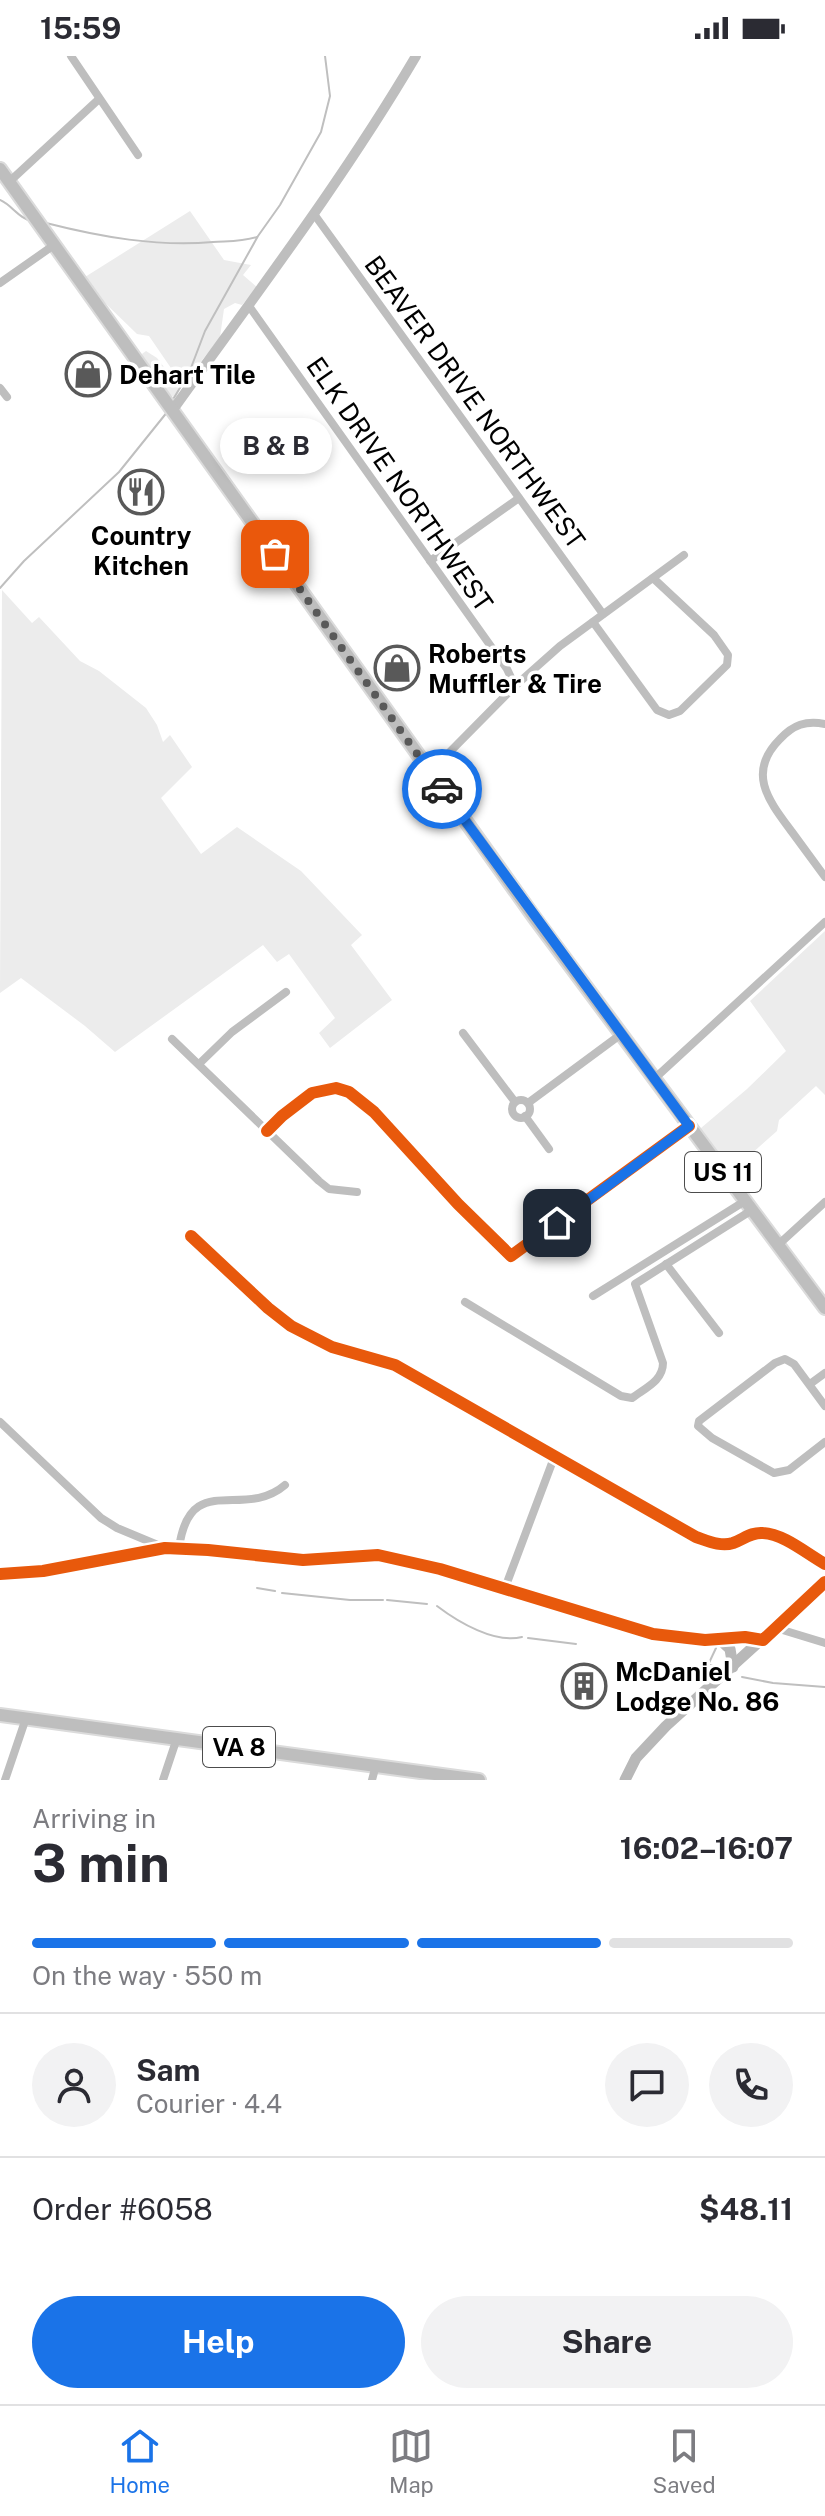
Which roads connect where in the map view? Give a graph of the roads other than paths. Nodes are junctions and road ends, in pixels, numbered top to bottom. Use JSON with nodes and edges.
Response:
{"nodes":[{"id":1,"x":71,"y":56,"type":"edge"},
{"id":2,"x":416,"y":56,"type":"edge"},
{"id":3,"x":99,"y":99,"type":"junction"},
{"id":4,"x":138,"y":155,"type":"dead end"},
{"id":5,"x":0,"y":169,"type":"edge"},
{"id":6,"x":9,"y":182,"type":"junction"},
{"id":7,"x":314,"y":214,"type":"junction"},
{"id":8,"x":54,"y":245,"type":"junction"},
{"id":9,"x":0,"y":283,"type":"edge"},
{"id":10,"x":249,"y":306,"type":"junction"},
{"id":11,"x":0,"y":388,"type":"edge"},
{"id":12,"x":7,"y":397,"type":"dead end"},
{"id":13,"x":172,"y":411,"type":"junction"},
{"id":14,"x":519,"y":498,"type":"junction"},
{"id":15,"x":684,"y":555,"type":"dead end"},
{"id":16,"x":430,"y":561,"type":"junction"},
{"id":17,"x":653,"y":578,"type":"junction"},
{"id":18,"x":603,"y":614,"type":"junction"},
{"id":19,"x":593,"y":622,"type":"junction"},
{"id":20,"x":515,"y":686,"type":"junction"},
{"id":21,"x":825,"y":724,"type":"edge"},
{"id":22,"x":430,"y":772,"type":"junction"},
{"id":23,"x":825,"y":877,"type":"edge"},
{"id":24,"x":825,"y":922,"type":"edge"},
{"id":25,"x":286,"y":992,"type":"dead end"},
{"id":26,"x":463,"y":1033,"type":"dead end"},
{"id":27,"x":620,"y":1035,"type":"junction"},
{"id":28,"x":172,"y":1039,"type":"dead end"},
{"id":29,"x":199,"y":1064,"type":"junction"},
{"id":30,"x":654,"y":1079,"type":"junction"},
{"id":31,"x":515,"y":1102,"type":"junction"},
{"id":32,"x":528,"y":1103,"type":"junction"},
{"id":33,"x":525,"y":1116,"type":"junction"},
{"id":34,"x":689,"y":1126,"type":"junction"},
{"id":35,"x":267,"y":1131,"type":"junction"},
{"id":36,"x":549,"y":1149,"type":"dead end"},
{"id":37,"x":357,"y":1192,"type":"dead end"},
{"id":38,"x":825,"y":1202,"type":"edge"},
{"id":39,"x":749,"y":1206,"type":"junction"},
{"id":40,"x":191,"y":1236,"type":"dead end"},
{"id":41,"x":778,"y":1245,"type":"junction"},
{"id":42,"x":666,"y":1264,"type":"junction"},
{"id":43,"x":593,"y":1296,"type":"dead end"},
{"id":44,"x":465,"y":1302,"type":"dead end"},
{"id":45,"x":823,"y":1302,"type":"edge"},
{"id":46,"x":719,"y":1333,"type":"dead end"},
{"id":47,"x":825,"y":1373,"type":"edge"},
{"id":48,"x":810,"y":1384,"type":"junction"},
{"id":49,"x":825,"y":1406,"type":"edge"},
{"id":50,"x":0,"y":1422,"type":"edge"},
{"id":51,"x":825,"y":1442,"type":"edge"},
{"id":52,"x":555,"y":1455,"type":"junction"},
{"id":53,"x":285,"y":1485,"type":"dead end"},
{"id":54,"x":165,"y":1548,"type":"junction"},
{"id":55,"x":179,"y":1548,"type":"junction"},
{"id":56,"x":825,"y":1564,"type":"edge"},
{"id":57,"x":0,"y":1574,"type":"edge"},
{"id":58,"x":825,"y":1582,"type":"edge"},
{"id":59,"x":505,"y":1588,"type":"junction"},
{"id":60,"x":776,"y":1628,"type":"junction"},
{"id":61,"x":720,"y":1640,"type":"junction"},
{"id":62,"x":763,"y":1640,"type":"junction"},
{"id":63,"x":825,"y":1643,"type":"edge"},
{"id":64,"x":733,"y":1667,"type":"junction"},
{"id":65,"x":0,"y":1715,"type":"edge"},
{"id":66,"x":26,"y":1718,"type":"junction"},
{"id":67,"x":177,"y":1738,"type":"junction"},
{"id":68,"x":376,"y":1765,"type":"junction"},
{"id":69,"x":452,"y":1778,"type":"edge"},
{"id":70,"x":5,"y":1780,"type":"edge"},
{"id":71,"x":163,"y":1780,"type":"edge"},
{"id":72,"x":372,"y":1780,"type":"edge"},
{"id":73,"x":479,"y":1780,"type":"edge"},
{"id":74,"x":625,"y":1780,"type":"edge"}],
"edges":[{"from":1,"to":3,"type":"street"},
{"from":2,"to":7,"type":"street"},
{"from":3,"to":4,"type":"street"},
{"from":3,"to":6,"type":"street"},
{"from":5,"to":6,"type":"main road","number":"US 11"},
{"from":6,"to":8,"type":"main road","number":"US 11"},
{"from":7,"to":10,"type":"street"},
{"from":7,"to":14,"type":"street","name":"BEAVER DRIVE NORTHWEST"},
{"from":8,"to":9,"type":"street"},
{"from":8,"to":13,"type":"main road","number":"US 11"},
{"from":10,"to":13,"type":"street"},
{"from":10,"to":16,"type":"street","name":"ELK DRIVE NORTHWEST"},
{"from":11,"to":12,"type":"street"},
{"from":13,"to":22,"type":"main road","number":"US 11"},
{"from":14,"to":16,"type":"street"},
{"from":14,"to":18,"type":"street","name":"BEAVER DRIVE NORTHWEST"},
{"from":15,"to":17,"type":"street"},
{"from":16,"to":20,"type":"street","name":"ELK DRIVE NORTHWEST"},
{"from":17,"to":18,"type":"street"},
{"from":17,"to":19,"type":"street"},
{"from":18,"to":19,"type":"street"},
{"from":19,"to":20,"type":"street"},
{"from":20,"to":22,"type":"street"},
{"from":21,"to":23,"type":"street"},
{"from":22,"to":27,"type":"main road","number":"US 11"},
{"from":24,"to":30,"type":"street"},
{"from":25,"to":29,"type":"street"},
{"from":26,"to":31,"type":"street"},
{"from":27,"to":30,"type":"main road","number":"US 11"},
{"from":27,"to":32,"type":"street"},
{"from":28,"to":29,"type":"street"},
{"from":29,"to":35,"type":"street"},
{"from":30,"to":34,"type":"main road","number":"US 11"},
{"from":31,"to":32,"type":"street"},
{"from":31,"to":33,"type":"street"},
{"from":32,"to":33,"type":"street"},
{"from":33,"to":36,"type":"street"},
{"from":34,"to":35,"type":"street"},
{"from":34,"to":39,"type":"main road","number":"US 11"},
{"from":35,"to":37,"type":"street"},
{"from":38,"to":41,"type":"street"},
{"from":39,"to":41,"type":"main road","number":"US 11"},
{"from":39,"to":42,"type":"street"},
{"from":39,"to":43,"type":"street"},
{"from":40,"to":52,"type":"street"},
{"from":41,"to":45,"type":"main road","number":"US 11"},
{"from":42,"to":44,"type":"street"},
{"from":42,"to":46,"type":"street"},
{"from":47,"to":48,"type":"street"},
{"from":48,"to":49,"type":"street"},
{"from":48,"to":51,"type":"street"},
{"from":50,"to":54,"type":"street"},
{"from":52,"to":56,"type":"street"},
{"from":52,"to":59,"type":"street"},
{"from":53,"to":55,"type":"street"},
{"from":54,"to":55,"type":"street"},
{"from":54,"to":57,"type":"street"},
{"from":55,"to":59,"type":"street"},
{"from":58,"to":60,"type":"main road"},
{"from":59,"to":61,"type":"street"},
{"from":60,"to":62,"type":"main road"},
{"from":60,"to":63,"type":"street"},
{"from":61,"to":62,"type":"street"},
{"from":61,"to":64,"type":"main road"},
{"from":62,"to":64,"type":"main road"},
{"from":64,"to":74,"type":"main road"},
{"from":65,"to":66,"type":"main road","number":"VA 8"},
{"from":66,"to":67,"type":"main road","number":"VA 8"},
{"from":66,"to":70,"type":"street"},
{"from":67,"to":68,"type":"main road","number":"VA 8"},
{"from":67,"to":71,"type":"street"},
{"from":68,"to":69,"type":"main road","number":"VA 8"},
{"from":68,"to":72,"type":"street"},
{"from":69,"to":73,"type":"main road","number":"VA 8"}]}
